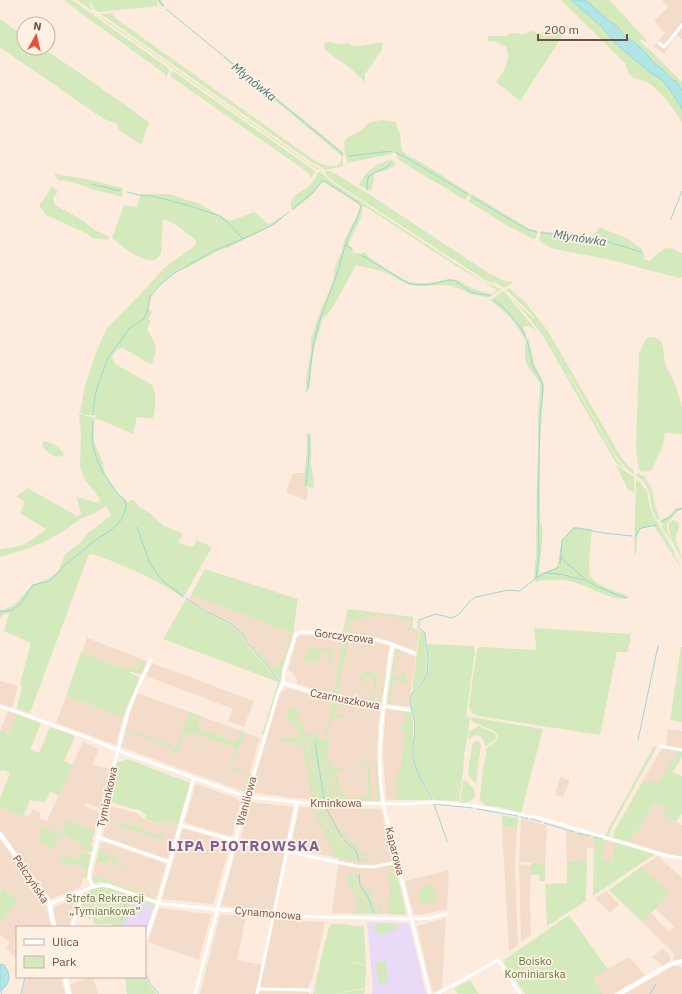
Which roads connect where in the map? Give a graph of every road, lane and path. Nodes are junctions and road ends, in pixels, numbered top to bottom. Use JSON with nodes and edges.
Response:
{"nodes":[{"id":1,"x":682,"y":25,"type":"edge"},
{"id":2,"x":659,"y":43,"type":"dead end"},
{"id":3,"x":296,"y":634,"type":"joint"},
{"id":4,"x":393,"y":645,"type":"junction"},
{"id":5,"x":414,"y":653,"type":"dead end"},
{"id":6,"x":151,"y":660,"type":"dead end"},
{"id":7,"x":283,"y":683,"type":"junction"},
{"id":8,"x":0,"y":706,"type":"edge"},
{"id":9,"x":383,"y":706,"type":"junction"},
{"id":10,"x":409,"y":710,"type":"dead end"},
{"id":11,"x":660,"y":746,"type":"dead end"},
{"id":12,"x":117,"y":750,"type":"junction"},
{"id":13,"x":682,"y":750,"type":"edge"},
{"id":14,"x":194,"y":778,"type":"junction"},
{"id":15,"x":247,"y":796,"type":"junction"},
{"id":16,"x":297,"y":803,"type":"junction"},
{"id":17,"x":384,"y":803,"type":"junction"},
{"id":18,"x":181,"y":825,"type":"junction"},
{"id":19,"x":0,"y":834,"type":"edge"},
{"id":20,"x":98,"y":837,"type":"junction"},
{"id":21,"x":236,"y":841,"type":"junction"},
{"id":22,"x":287,"y":852,"type":"junction"},
{"id":23,"x":682,"y":858,"type":"edge"},
{"id":24,"x":170,"y":862,"type":"junction"},
{"id":25,"x":398,"y":862,"type":"junction"},
{"id":26,"x":93,"y":887,"type":"junction"},
{"id":27,"x":79,"y":892,"type":"junction"},
{"id":28,"x":158,"y":903,"type":"junction"},
{"id":29,"x":48,"y":904,"type":"junction"},
{"id":30,"x":218,"y":909,"type":"junction"},
{"id":31,"x":274,"y":914,"type":"junction"},
{"id":32,"x":447,"y":914,"type":"dead end"},
{"id":33,"x":412,"y":919,"type":"junction"},
{"id":34,"x":54,"y":926,"type":"edge"},
{"id":35,"x":72,"y":926,"type":"edge"},
{"id":36,"x":146,"y":938,"type":"edge"},
{"id":37,"x":682,"y":961,"type":"edge"},
{"id":38,"x":65,"y":978,"type":"edge"},
{"id":39,"x":258,"y":989,"type":"junction"},
{"id":40,"x":310,"y":990,"type":"dead end"},
{"id":41,"x":69,"y":994,"type":"edge"},
{"id":42,"x":195,"y":994,"type":"edge"},
{"id":43,"x":257,"y":994,"type":"edge"},
{"id":44,"x":430,"y":994,"type":"edge"},
{"id":45,"x":437,"y":994,"type":"edge"},
{"id":46,"x":520,"y":994,"type":"edge"},
{"id":47,"x":619,"y":994,"type":"edge"}],
"edges":[{"from":1,"to":2,"type":"street"},
{"from":3,"to":4,"type":"street","name":"Gorczycowa"},
{"from":3,"to":7,"type":"street","name":"Waniliowa"},
{"from":4,"to":5,"type":"street","name":"Gorczycowa"},
{"from":4,"to":9,"type":"street","name":"Kaparowa"},
{"from":6,"to":12,"type":"street","name":"Tymiankowa"},
{"from":7,"to":9,"type":"street","name":"Czarnuszkowa"},
{"from":7,"to":15,"type":"street","name":"Waniliowa"},
{"from":8,"to":12,"type":"street","name":"Kminkowa"},
{"from":9,"to":10,"type":"street","name":"Czarnuszkowa"},
{"from":9,"to":17,"type":"street","name":"Kaparowa"},
{"from":11,"to":13,"type":"street"},
{"from":12,"to":14,"type":"street","name":"Kminkowa"},
{"from":12,"to":20,"type":"street","name":"Tymiankowa"},
{"from":14,"to":15,"type":"street","name":"Kminkowa"},
{"from":14,"to":18,"type":"street"},
{"from":15,"to":16,"type":"street","name":"Kminkowa"},
{"from":15,"to":21,"type":"street","name":"Waniliowa"},
{"from":16,"to":17,"type":"street","name":"Kminkowa"},
{"from":16,"to":22,"type":"street"},
{"from":17,"to":23,"type":"street","name":"Kminkowa"},
{"from":17,"to":25,"type":"street","name":"Kaparowa"},
{"from":18,"to":21,"type":"street"},
{"from":18,"to":24,"type":"street"},
{"from":19,"to":29,"type":"main road","name":"Pełczyńska"},
{"from":20,"to":24,"type":"street"},
{"from":20,"to":26,"type":"street","name":"Tymiankowa"},
{"from":21,"to":22,"type":"street"},
{"from":21,"to":30,"type":"street","name":"Waniliowa"},
{"from":22,"to":25,"type":"street"},
{"from":22,"to":31,"type":"street"},
{"from":24,"to":28,"type":"street"},
{"from":25,"to":33,"type":"street","name":"Kaparowa"},
{"from":26,"to":27,"type":"street"},
{"from":26,"to":28,"type":"street","name":"Cynamonowa"},
{"from":27,"to":29,"type":"street"},
{"from":27,"to":35,"type":"street"},
{"from":28,"to":30,"type":"street","name":"Cynamonowa"},
{"from":28,"to":36,"type":"street"},
{"from":29,"to":34,"type":"main road","name":"Pełczyńska"},
{"from":30,"to":31,"type":"street","name":"Cynamonowa"},
{"from":30,"to":42,"type":"street","name":"Waniliowa"},
{"from":31,"to":33,"type":"street","name":"Cynamonowa"},
{"from":31,"to":39,"type":"street"},
{"from":32,"to":33,"type":"street","name":"Cynamonowa"},
{"from":33,"to":44,"type":"street","name":"Kaparowa"},
{"from":37,"to":47,"type":"street"},
{"from":38,"to":41,"type":"main road"},
{"from":39,"to":40,"type":"street"},
{"from":39,"to":43,"type":"street"},
{"from":45,"to":46,"type":"street"}]}
